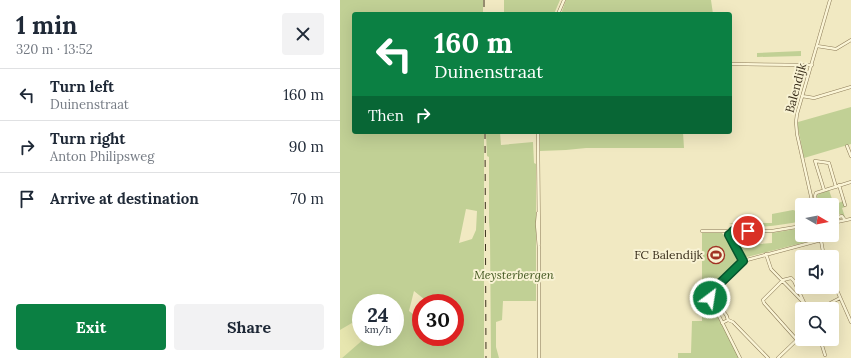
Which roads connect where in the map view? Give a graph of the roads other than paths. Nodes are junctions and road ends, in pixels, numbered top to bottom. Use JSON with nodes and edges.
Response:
{"nodes":[{"id":1,"x":564,"y":0,"type":"edge"},
{"id":2,"x":830,"y":0,"type":"edge"},
{"id":3,"x":559,"y":12,"type":"edge"},
{"id":4,"x":851,"y":40,"type":"edge"},
{"id":5,"x":817,"y":46,"type":"junction"},
{"id":6,"x":732,"y":64,"type":"edge"},
{"id":7,"x":812,"y":64,"type":"junction"},
{"id":8,"x":851,"y":87,"type":"edge"},
{"id":9,"x":802,"y":96,"type":"junction"},
{"id":10,"x":538,"y":134,"type":"edge"},
{"id":11,"x":847,"y":146,"type":"dead end"},
{"id":12,"x":851,"y":156,"type":"edge"},
{"id":13,"x":851,"y":182,"type":"edge"},
{"id":14,"x":837,"y":186,"type":"junction"},
{"id":15,"x":824,"y":190,"type":"junction"},
{"id":16,"x":810,"y":194,"type":"junction"},
{"id":17,"x":815,"y":194,"type":"junction"},
{"id":18,"x":811,"y":198,"type":"edge"},
{"id":19,"x":816,"y":198,"type":"edge"},
{"id":20,"x":843,"y":200,"type":"junction"},
{"id":21,"x":840,"y":201,"type":"dead end"},
{"id":22,"x":845,"y":205,"type":"dead end"},
{"id":23,"x":839,"y":217,"type":"edge"},
{"id":24,"x":851,"y":219,"type":"edge"},
{"id":25,"x":845,"y":220,"type":"junction"},
{"id":26,"x":839,"y":221,"type":"edge"},
{"id":27,"x":795,"y":227,"type":"edge"},
{"id":28,"x":702,"y":231,"type":"dead end"},
{"id":29,"x":722,"y":231,"type":"junction"},
{"id":30,"x":733,"y":231,"type":"junction"},
{"id":31,"x":729,"y":235,"type":"junction"},
{"id":32,"x":813,"y":242,"type":"edge"},
{"id":33,"x":766,"y":254,"type":"junction"},
{"id":34,"x":743,"y":261,"type":"junction"},
{"id":35,"x":782,"y":281,"type":"junction"},
{"id":36,"x":838,"y":294,"type":"edge"},
{"id":37,"x":840,"y":298,"type":"junction"},
{"id":38,"x":803,"y":302,"type":"edge"},
{"id":39,"x":804,"y":302,"type":"edge"},
{"id":40,"x":832,"y":302,"type":"edge"},
{"id":41,"x":715,"y":307,"type":"junction"},
{"id":42,"x":728,"y":320,"type":"junction"},
{"id":43,"x":851,"y":322,"type":"edge"},
{"id":44,"x":722,"y":323,"type":"junction"},
{"id":45,"x":795,"y":338,"type":"edge"},
{"id":46,"x":795,"y":342,"type":"edge"},
{"id":47,"x":823,"y":346,"type":"edge"},
{"id":48,"x":826,"y":354,"type":"dead end"},
{"id":49,"x":539,"y":358,"type":"edge"},
{"id":50,"x":740,"y":358,"type":"edge"},
{"id":51,"x":768,"y":358,"type":"edge"},
{"id":52,"x":778,"y":358,"type":"edge"}],
"edges":[{"from":1,"to":3,"type":"street"},
{"from":2,"to":5,"type":"street","name":"Balendijk"},
{"from":4,"to":5,"type":"street"},
{"from":5,"to":7,"type":"street","name":"Balendijk"},
{"from":6,"to":7,"type":"street"},
{"from":7,"to":9,"type":"street","name":"Balendijk"},
{"from":8,"to":9,"type":"street"},
{"from":9,"to":16,"type":"street","name":"Balendijk"},
{"from":10,"to":49,"type":"street"},
{"from":11,"to":12,"type":"street"},
{"from":13,"to":14,"type":"street"},
{"from":14,"to":15,"type":"street"},
{"from":14,"to":15,"type":"street"},
{"from":14,"to":20,"type":"street"},
{"from":15,"to":17,"type":"street"},
{"from":16,"to":17,"type":"street"},
{"from":16,"to":18,"type":"street","name":"Balendijk"},
{"from":17,"to":19,"type":"street"},
{"from":20,"to":21,"type":"street"},
{"from":20,"to":22,"type":"street"},
{"from":23,"to":25,"type":"street"},
{"from":24,"to":25,"type":"street"},
{"from":25,"to":26,"type":"street"},
{"from":27,"to":30,"type":"street"},
{"from":28,"to":29,"type":"street"},
{"from":29,"to":30,"type":"street"},
{"from":29,"to":31,"type":"street"},
{"from":30,"to":31,"type":"street"},
{"from":31,"to":34,"type":"street"},
{"from":32,"to":33,"type":"street"},
{"from":33,"to":34,"type":"street"},
{"from":33,"to":35,"type":"street"},
{"from":34,"to":41,"type":"street"},
{"from":35,"to":38,"type":"street"},
{"from":35,"to":39,"type":"street"},
{"from":35,"to":45,"type":"street"},
{"from":36,"to":37,"type":"street"},
{"from":37,"to":40,"type":"street"},
{"from":37,"to":43,"type":"street"},
{"from":41,"to":42,"type":"street"},
{"from":41,"to":44,"type":"street"},
{"from":42,"to":44,"type":"street"},
{"from":42,"to":51,"type":"street"},
{"from":44,"to":50,"type":"street"},
{"from":46,"to":52,"type":"street"},
{"from":47,"to":48,"type":"street"}]}
